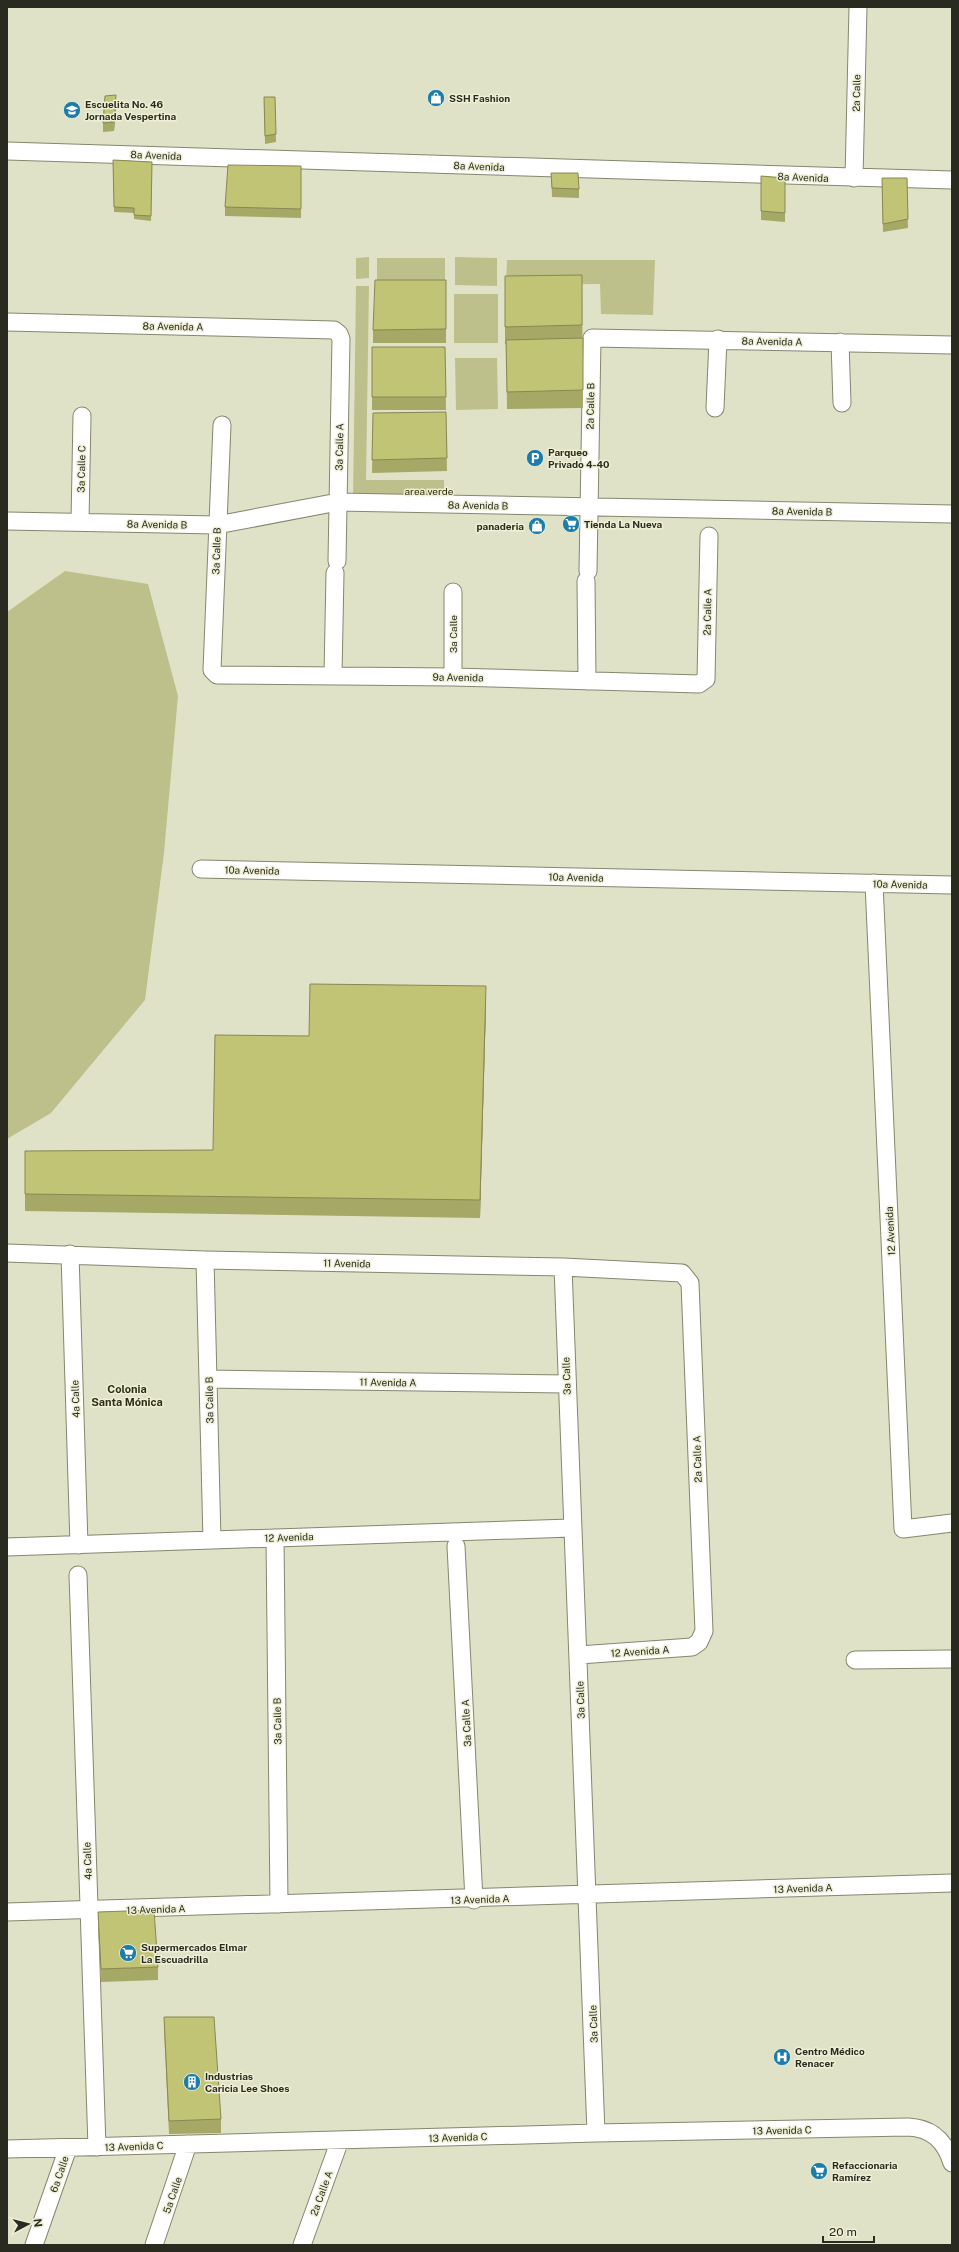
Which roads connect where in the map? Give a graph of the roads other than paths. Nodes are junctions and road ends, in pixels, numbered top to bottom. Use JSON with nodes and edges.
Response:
{"nodes":[{"id":1,"x":858,"y":7,"type":"edge"},
{"id":2,"x":7,"y":151,"type":"edge"},
{"id":3,"x":854,"y":178,"type":"junction"},
{"id":4,"x":952,"y":180,"type":"edge"},
{"id":5,"x":7,"y":322,"type":"edge"},
{"id":6,"x":338,"y":334,"type":"joint"},
{"id":7,"x":592,"y":338,"type":"joint"},
{"id":8,"x":718,"y":339,"type":"junction"},
{"id":9,"x":840,"y":342,"type":"junction"},
{"id":10,"x":952,"y":345,"type":"edge"},
{"id":11,"x":842,"y":403,"type":"dead end"},
{"id":12,"x":715,"y":408,"type":"dead end"},
{"id":13,"x":82,"y":416,"type":"dead end"},
{"id":14,"x":222,"y":425,"type":"dead end"},
{"id":15,"x":338,"y":502,"type":"junction"},
{"id":16,"x":589,"y":506,"type":"junction"},
{"id":17,"x":952,"y":514,"type":"edge"},
{"id":18,"x":7,"y":521,"type":"edge"},
{"id":19,"x":80,"y":522,"type":"junction"},
{"id":20,"x":217,"y":526,"type":"junction"},
{"id":21,"x":709,"y":536,"type":"dead end"},
{"id":22,"x":453,"y":592,"type":"dead end"},
{"id":23,"x":218,"y":675,"type":"joint"},
{"id":24,"x":334,"y":675,"type":"junction"},
{"id":25,"x":453,"y":677,"type":"junction"},
{"id":26,"x":587,"y":681,"type":"junction"},
{"id":27,"x":699,"y":684,"type":"joint"},
{"id":28,"x":201,"y":869,"type":"dead end"},
{"id":29,"x":874,"y":883,"type":"junction"},
{"id":30,"x":952,"y":885,"type":"edge"},
{"id":31,"x":7,"y":1253,"type":"edge"},
{"id":32,"x":70,"y":1254,"type":"junction"},
{"id":33,"x":205,"y":1260,"type":"junction"},
{"id":34,"x":563,"y":1267,"type":"junction"},
{"id":35,"x":686,"y":1276,"type":"joint"},
{"id":36,"x":208,"y":1379,"type":"junction"},
{"id":37,"x":567,"y":1384,"type":"junction"},
{"id":38,"x":952,"y":1523,"type":"edge"},
{"id":39,"x":571,"y":1528,"type":"junction"},
{"id":40,"x":275,"y":1538,"type":"junction"},
{"id":41,"x":212,"y":1540,"type":"junction"},
{"id":42,"x":79,"y":1545,"type":"junction"},
{"id":43,"x":456,"y":1546,"type":"dead end"},
{"id":44,"x":7,"y":1547,"type":"edge"},
{"id":45,"x":78,"y":1575,"type":"dead end"},
{"id":46,"x":699,"y":1642,"type":"joint"},
{"id":47,"x":578,"y":1655,"type":"junction"},
{"id":48,"x":952,"y":1659,"type":"edge"},
{"id":49,"x":855,"y":1660,"type":"dead end"},
{"id":50,"x":952,"y":1883,"type":"edge"},
{"id":51,"x":588,"y":1894,"type":"junction"},
{"id":52,"x":474,"y":1900,"type":"junction"},
{"id":53,"x":279,"y":1904,"type":"junction"},
{"id":54,"x":88,"y":1911,"type":"junction"},
{"id":55,"x":7,"y":1912,"type":"edge"},
{"id":56,"x":596,"y":2133,"type":"junction"},
{"id":57,"x":340,"y":2140,"type":"junction"},
{"id":58,"x":188,"y":2144,"type":"junction"},
{"id":59,"x":97,"y":2147,"type":"junction"},
{"id":60,"x":68,"y":2148,"type":"junction"},
{"id":61,"x":7,"y":2149,"type":"edge"},
{"id":62,"x":952,"y":2163,"type":"edge"},
{"id":63,"x":34,"y":2245,"type":"edge"},
{"id":64,"x":154,"y":2245,"type":"edge"},
{"id":65,"x":302,"y":2245,"type":"edge"}],
"edges":[{"from":1,"to":3,"type":"street","name":"2a Calle"},
{"from":2,"to":3,"type":"street","name":"8a Avenida"},
{"from":3,"to":4,"type":"street","name":"8a Avenida"},
{"from":5,"to":6,"type":"street","name":"8a Avenida A"},
{"from":6,"to":15,"type":"street","name":"3a Calle A"},
{"from":7,"to":8,"type":"street","name":"8a Avenida A"},
{"from":7,"to":16,"type":"street","name":"2a Calle B"},
{"from":8,"to":9,"type":"street","name":"8a Avenida A"},
{"from":8,"to":12,"type":"street"},
{"from":9,"to":10,"type":"street","name":"8a Avenida A"},
{"from":9,"to":11,"type":"street"},
{"from":13,"to":19,"type":"street","name":"3a Calle C"},
{"from":14,"to":20,"type":"street","name":"3a Calle B"},
{"from":15,"to":16,"type":"street","name":"8a Avenida B"},
{"from":15,"to":20,"type":"street","name":"8a Avenida B"},
{"from":15,"to":24,"type":"street","name":"3a Calle A"},
{"from":16,"to":17,"type":"street","name":"8a Avenida B"},
{"from":16,"to":26,"type":"street","name":"2a Calle B"},
{"from":18,"to":19,"type":"street","name":"8a Avenida B"},
{"from":19,"to":20,"type":"street","name":"8a Avenida B"},
{"from":20,"to":23,"type":"street","name":"3a Calle B"},
{"from":21,"to":27,"type":"street","name":"2a Calle A"},
{"from":22,"to":25,"type":"street","name":"3a Calle"},
{"from":23,"to":24,"type":"street","name":"9a Avenida"},
{"from":24,"to":25,"type":"street","name":"9a Avenida"},
{"from":25,"to":26,"type":"street","name":"9a Avenida"},
{"from":26,"to":27,"type":"street","name":"9a Avenida"},
{"from":28,"to":29,"type":"street","name":"10a Avenida"},
{"from":29,"to":30,"type":"street","name":"10a Avenida"},
{"from":29,"to":38,"type":"street","name":"12 Avenida"},
{"from":31,"to":32,"type":"street","name":"11 Avenida"},
{"from":32,"to":33,"type":"street","name":"11 Avenida"},
{"from":32,"to":42,"type":"street","name":"4a Calle"},
{"from":33,"to":34,"type":"street","name":"11 Avenida"},
{"from":33,"to":36,"type":"street","name":"3a Calle B"},
{"from":34,"to":35,"type":"street","name":"11 Avenida"},
{"from":34,"to":37,"type":"street","name":"3a Calle"},
{"from":35,"to":46,"type":"street","name":"2a Calle A"},
{"from":36,"to":37,"type":"street","name":"11 Avenida A"},
{"from":36,"to":41,"type":"street","name":"3a Calle B"},
{"from":37,"to":39,"type":"street","name":"3a Calle"},
{"from":39,"to":40,"type":"street","name":"12 Avenida"},
{"from":39,"to":47,"type":"street","name":"3a Calle"},
{"from":40,"to":41,"type":"street","name":"12 Avenida"},
{"from":40,"to":53,"type":"street","name":"3a Calle B"},
{"from":41,"to":42,"type":"street","name":"12 Avenida"},
{"from":42,"to":44,"type":"street","name":"12 Avenida"},
{"from":43,"to":52,"type":"street","name":"3a Calle A"},
{"from":45,"to":54,"type":"street","name":"4a Calle"},
{"from":46,"to":47,"type":"street","name":"12 Avenida A"},
{"from":47,"to":51,"type":"street","name":"3a Calle"},
{"from":48,"to":49,"type":"street"},
{"from":50,"to":51,"type":"street","name":"13 Avenida A"},
{"from":51,"to":52,"type":"street","name":"13 Avenida A"},
{"from":51,"to":56,"type":"street","name":"3a Calle"},
{"from":52,"to":53,"type":"street","name":"13 Avenida A"},
{"from":53,"to":54,"type":"street","name":"13 Avenida A"},
{"from":54,"to":55,"type":"street","name":"13 Avenida A"},
{"from":54,"to":59,"type":"street","name":"4a Calle"},
{"from":56,"to":57,"type":"street","name":"13 Avenida C"},
{"from":56,"to":62,"type":"street","name":"13 Avenida C"},
{"from":57,"to":58,"type":"street","name":"13 Avenida C"},
{"from":57,"to":65,"type":"street","name":"2a Calle A"},
{"from":58,"to":59,"type":"street","name":"13 Avenida C"},
{"from":58,"to":64,"type":"street","name":"5a Calle"},
{"from":59,"to":60,"type":"street","name":"13 Avenida C"},
{"from":60,"to":61,"type":"street","name":"13 Avenida C"},
{"from":60,"to":63,"type":"street","name":"6a Calle"}]}
